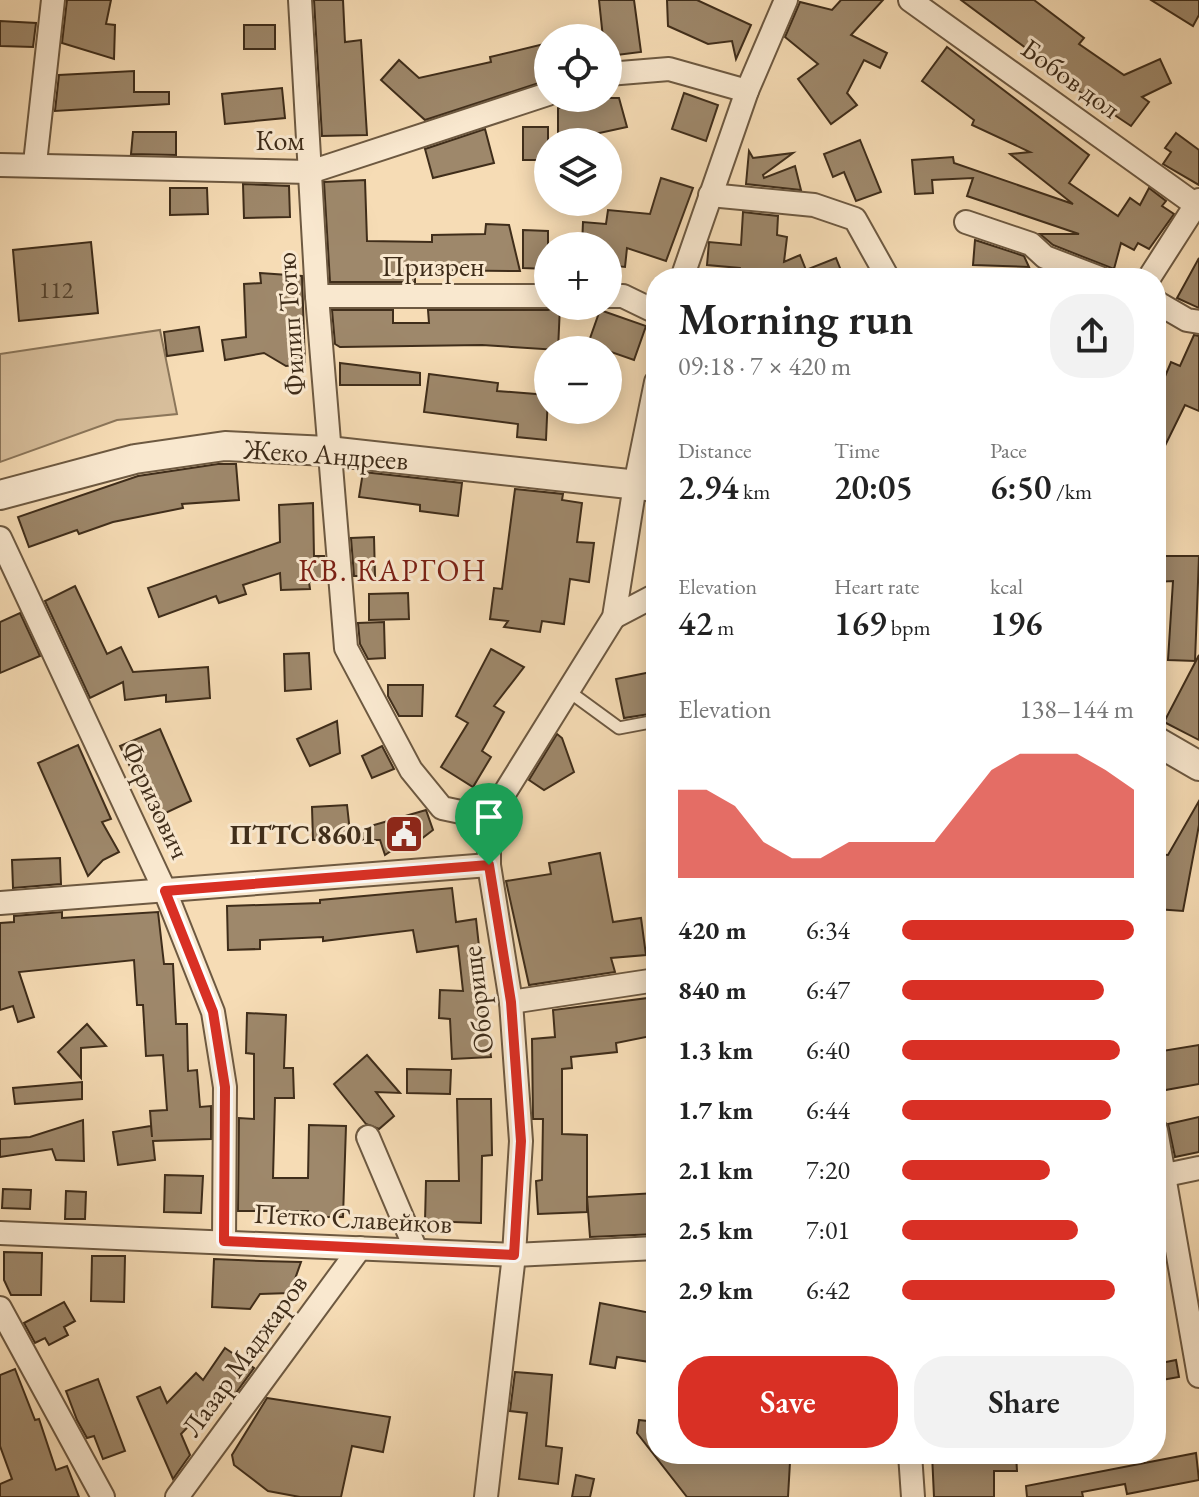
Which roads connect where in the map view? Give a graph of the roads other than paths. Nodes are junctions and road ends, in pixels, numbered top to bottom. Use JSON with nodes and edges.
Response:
{"nodes":[{"id":1,"x":53,"y":0,"type":"edge"},
{"id":2,"x":300,"y":0,"type":"edge"},
{"id":3,"x":786,"y":0,"type":"edge"},
{"id":4,"x":910,"y":0,"type":"edge"},
{"id":5,"x":622,"y":73,"type":"edge"},
{"id":6,"x":747,"y":91,"type":"junction"},
{"id":7,"x":534,"y":99,"type":"edge"},
{"id":8,"x":35,"y":163,"type":"junction"},
{"id":9,"x":0,"y":165,"type":"edge"},
{"id":10,"x":310,"y":172,"type":"junction"},
{"id":11,"x":710,"y":195,"type":"junction"},
{"id":12,"x":1197,"y":202,"type":"edge"},
{"id":13,"x":966,"y":222,"type":"dead end"},
{"id":14,"x":685,"y":268,"type":"edge"},
{"id":15,"x":882,"y":268,"type":"edge"},
{"id":16,"x":1074,"y":268,"type":"edge"},
{"id":17,"x":1155,"y":268,"type":"edge"},
{"id":18,"x":317,"y":296,"type":"junction"},
{"id":19,"x":534,"y":296,"type":"edge"},
{"id":20,"x":622,"y":296,"type":"edge"},
{"id":21,"x":646,"y":307,"type":"edge"},
{"id":22,"x":1166,"y":308,"type":"edge"},
{"id":23,"x":1199,"y":322,"type":"edge"},
{"id":24,"x":328,"y":451,"type":"junction"},
{"id":25,"x":645,"y":486,"type":"edge"},
{"id":26,"x":0,"y":495,"type":"edge"},
{"id":27,"x":0,"y":538,"type":"edge"},
{"id":28,"x":9,"y":575,"type":"edge"},
{"id":29,"x":646,"y":600,"type":"edge"},
{"id":30,"x":614,"y":617,"type":"junction"},
{"id":31,"x":567,"y":690,"type":"junction"},
{"id":32,"x":646,"y":723,"type":"edge"},
{"id":33,"x":1166,"y":747,"type":"edge"},
{"id":34,"x":1199,"y":766,"type":"edge"},
{"id":35,"x":489,"y":818,"type":"junction"},
{"id":36,"x":489,"y":865,"type":"junction"},
{"id":37,"x":165,"y":891,"type":"junction"},
{"id":38,"x":0,"y":903,"type":"edge"},
{"id":39,"x":646,"y":982,"type":"edge"},
{"id":40,"x":511,"y":1002,"type":"junction"},
{"id":41,"x":368,"y":1137,"type":"dead end"},
{"id":42,"x":1199,"y":1168,"type":"edge"},
{"id":43,"x":1166,"y":1175,"type":"edge"},
{"id":44,"x":1166,"y":1199,"type":"edge"},
{"id":45,"x":0,"y":1233,"type":"edge"},
{"id":46,"x":224,"y":1241,"type":"junction"},
{"id":47,"x":360,"y":1248,"type":"junction"},
{"id":48,"x":646,"y":1248,"type":"edge"},
{"id":49,"x":416,"y":1250,"type":"junction"},
{"id":50,"x":514,"y":1255,"type":"junction"},
{"id":51,"x":1192,"y":1297,"type":"edge"},
{"id":52,"x":0,"y":1308,"type":"edge"},
{"id":53,"x":1199,"y":1376,"type":"edge"},
{"id":54,"x":911,"y":1464,"type":"edge"},
{"id":55,"x":103,"y":1497,"type":"edge"},
{"id":56,"x":177,"y":1497,"type":"edge"},
{"id":57,"x":486,"y":1497,"type":"edge"},
{"id":58,"x":913,"y":1497,"type":"edge"}],
"edges":[{"from":1,"to":8,"type":"street"},
{"from":2,"to":10,"type":"street","name":"Филип Тотю"},
{"from":3,"to":6,"type":"street"},
{"from":4,"to":12,"type":"street","name":"Бобов дол"},
{"from":5,"to":6,"type":"street"},
{"from":6,"to":11,"type":"street"},
{"from":7,"to":10,"type":"street","name":"Ком"},
{"from":8,"to":9,"type":"street","name":"Ком"},
{"from":8,"to":10,"type":"street","name":"Ком"},
{"from":10,"to":18,"type":"street","name":"Филип Тотю"},
{"from":11,"to":14,"type":"street"},
{"from":11,"to":15,"type":"street"},
{"from":12,"to":17,"type":"street"},
{"from":13,"to":16,"type":"street"},
{"from":18,"to":19,"type":"street","name":"Призрен"},
{"from":18,"to":24,"type":"street","name":"Филип Тотю"},
{"from":20,"to":21,"type":"street"},
{"from":22,"to":23,"type":"street"},
{"from":24,"to":25,"type":"street","name":"Жеко Андреев"},
{"from":24,"to":26,"type":"street","name":"Жеко Андреев"},
{"from":24,"to":35,"type":"street","name":"Филип Тотю"},
{"from":25,"to":30,"type":"street"},
{"from":27,"to":28,"type":"street","name":"Феризович"},
{"from":28,"to":37,"type":"street","name":"Феризович"},
{"from":29,"to":30,"type":"street"},
{"from":30,"to":31,"type":"street"},
{"from":31,"to":32,"type":"lane"},
{"from":31,"to":35,"type":"street"},
{"from":33,"to":34,"type":"street"},
{"from":35,"to":36,"type":"street","name":"Оборище"},
{"from":36,"to":37,"type":"street"},
{"from":36,"to":40,"type":"street","name":"Оборище"},
{"from":37,"to":38,"type":"street"},
{"from":37,"to":46,"type":"street","name":"Феризович"},
{"from":39,"to":40,"type":"street"},
{"from":40,"to":50,"type":"street","name":"Оборище"},
{"from":41,"to":49,"type":"street"},
{"from":42,"to":43,"type":"street"},
{"from":44,"to":51,"type":"street"},
{"from":45,"to":46,"type":"street","name":"Петко Славейков"},
{"from":46,"to":47,"type":"street","name":"Петко Славейков"},
{"from":47,"to":49,"type":"street","name":"Петко Славейков"},
{"from":47,"to":56,"type":"street","name":"Лазар Маджаров"},
{"from":48,"to":50,"type":"street","name":"Петко Славейков"},
{"from":49,"to":50,"type":"street","name":"Петко Славейков"},
{"from":50,"to":57,"type":"street","name":"Оборище"},
{"from":51,"to":53,"type":"street"},
{"from":52,"to":55,"type":"street"},
{"from":54,"to":58,"type":"street"}]}
